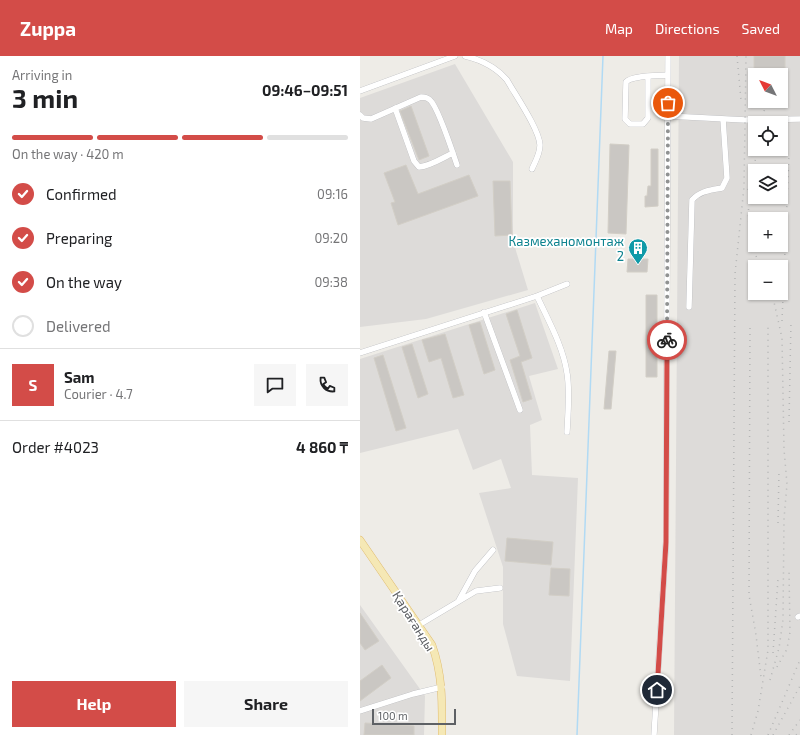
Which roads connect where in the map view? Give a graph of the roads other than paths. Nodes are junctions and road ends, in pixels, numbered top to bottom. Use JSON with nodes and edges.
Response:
{"nodes":[{"id":1,"x":455,"y":56,"type":"edge"},
{"id":2,"x":466,"y":56,"type":"edge"},
{"id":3,"x":668,"y":56,"type":"edge"},
{"id":4,"x":668,"y":75,"type":"junction"},
{"id":5,"x":648,"y":77,"type":"junction"},
{"id":6,"x":360,"y":91,"type":"edge"},
{"id":7,"x":395,"y":108,"type":"junction"},
{"id":8,"x":360,"y":115,"type":"edge"},
{"id":9,"x":668,"y":116,"type":"junction"},
{"id":10,"x":723,"y":119,"type":"junction"},
{"id":11,"x":800,"y":119,"type":"edge"},
{"id":12,"x":453,"y":153,"type":"junction"},
{"id":13,"x":458,"y":165,"type":"dead end"},
{"id":14,"x":532,"y":169,"type":"dead end"},
{"id":15,"x":567,"y":284,"type":"dead end"},
{"id":16,"x":537,"y":296,"type":"junction"},
{"id":17,"x":689,"y":306,"type":"dead end"},
{"id":18,"x":484,"y":312,"type":"junction"},
{"id":19,"x":360,"y":353,"type":"edge"},
{"id":20,"x":520,"y":410,"type":"dead end"},
{"id":21,"x":567,"y":432,"type":"dead end"},
{"id":22,"x":360,"y":540,"type":"edge"},
{"id":23,"x":493,"y":550,"type":"dead end"},
{"id":24,"x":500,"y":588,"type":"dead end"},
{"id":25,"x":457,"y":602,"type":"junction"},
{"id":26,"x":419,"y":625,"type":"junction"},
{"id":27,"x":442,"y":687,"type":"junction"},
{"id":28,"x":360,"y":711,"type":"edge"},
{"id":29,"x":442,"y":735,"type":"edge"},
{"id":30,"x":654,"y":735,"type":"edge"}],
"edges":[{"from":1,"to":6,"type":"street"},
{"from":2,"to":14,"type":"street"},
{"from":3,"to":4,"type":"street"},
{"from":4,"to":5,"type":"street"},
{"from":4,"to":9,"type":"street"},
{"from":5,"to":5,"type":"street"},
{"from":7,"to":8,"type":"street"},
{"from":7,"to":12,"type":"street"},
{"from":7,"to":12,"type":"street"},
{"from":9,"to":10,"type":"street"},
{"from":9,"to":30,"type":"street"},
{"from":10,"to":11,"type":"street"},
{"from":10,"to":17,"type":"street"},
{"from":12,"to":13,"type":"street"},
{"from":15,"to":16,"type":"street"},
{"from":16,"to":18,"type":"street"},
{"from":16,"to":21,"type":"street"},
{"from":18,"to":19,"type":"street"},
{"from":18,"to":20,"type":"street"},
{"from":22,"to":26,"type":"main road","name":"Қарағанды"},
{"from":23,"to":25,"type":"street"},
{"from":24,"to":25,"type":"street"},
{"from":25,"to":26,"type":"street"},
{"from":26,"to":27,"type":"main road","name":"Қарағанды"},
{"from":27,"to":28,"type":"street"},
{"from":27,"to":29,"type":"main road","name":"Қарағанды"}]}
